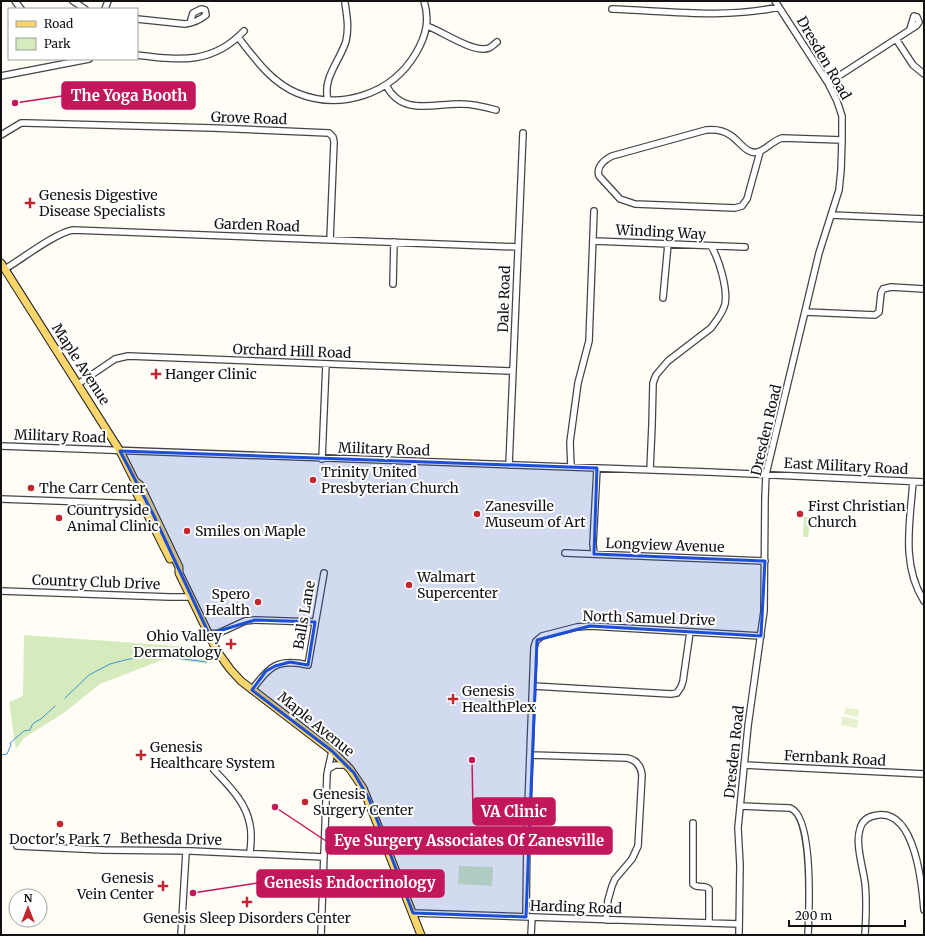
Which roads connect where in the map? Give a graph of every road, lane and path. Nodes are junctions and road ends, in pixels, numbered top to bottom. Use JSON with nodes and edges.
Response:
{"nodes":[{"id":1,"x":73,"y":1,"type":"edge"},
{"id":2,"x":424,"y":1,"type":"edge"},
{"id":3,"x":775,"y":1,"type":"edge"},
{"id":4,"x":345,"y":3,"type":"dead end"},
{"id":5,"x":779,"y":7,"type":"junction"},
{"id":6,"x":81,"y":8,"type":"edge"},
{"id":7,"x":612,"y":9,"type":"dead end"},
{"id":8,"x":138,"y":19,"type":"edge"},
{"id":9,"x":190,"y":23,"type":"dead end"},
{"id":10,"x":427,"y":26,"type":"junction"},
{"id":11,"x":910,"y":29,"type":"dead end"},
{"id":12,"x":244,"y":31,"type":"dead end"},
{"id":13,"x":238,"y":37,"type":"junction"},
{"id":14,"x":896,"y":39,"type":"junction"},
{"id":15,"x":497,"y":42,"type":"dead end"},
{"id":16,"x":138,"y":55,"type":"edge"},
{"id":17,"x":84,"y":60,"type":"edge"},
{"id":18,"x":924,"y":74,"type":"edge"},
{"id":19,"x":1,"y":76,"type":"edge"},
{"id":20,"x":828,"y":83,"type":"junction"},
{"id":21,"x":386,"y":85,"type":"junction"},
{"id":22,"x":328,"y":100,"type":"junction"},
{"id":23,"x":496,"y":110,"type":"dead end"},
{"id":24,"x":523,"y":133,"type":"dead end"},
{"id":25,"x":1,"y":135,"type":"edge"},
{"id":26,"x":842,"y":140,"type":"junction"},
{"id":27,"x":760,"y":152,"type":"junction"},
{"id":28,"x":594,"y":211,"type":"dead end"},
{"id":29,"x":831,"y":215,"type":"junction"},
{"id":30,"x":924,"y":219,"type":"edge"},
{"id":31,"x":330,"y":240,"type":"junction"},
{"id":32,"x":594,"y":241,"type":"junction"},
{"id":33,"x":394,"y":242,"type":"junction"},
{"id":34,"x":668,"y":244,"type":"junction"},
{"id":35,"x":711,"y":246,"type":"junction"},
{"id":36,"x":518,"y":247,"type":"junction"},
{"id":37,"x":745,"y":248,"type":"dead end"},
{"id":38,"x":3,"y":266,"type":"edge"},
{"id":39,"x":393,"y":284,"type":"dead end"},
{"id":40,"x":924,"y":289,"type":"edge"},
{"id":41,"x":663,"y":298,"type":"dead end"},
{"id":42,"x":805,"y":312,"type":"junction"},
{"id":43,"x":326,"y":364,"type":"junction"},
{"id":44,"x":513,"y":371,"type":"junction"},
{"id":45,"x":78,"y":384,"type":"junction"},
{"id":46,"x":1,"y":446,"type":"edge"},
{"id":47,"x":120,"y":451,"type":"junction"},
{"id":48,"x":322,"y":459,"type":"junction"},
{"id":49,"x":508,"y":465,"type":"junction"},
{"id":50,"x":571,"y":467,"type":"junction"},
{"id":51,"x":597,"y":468,"type":"junction"},
{"id":52,"x":650,"y":470,"type":"junction"},
{"id":53,"x":766,"y":474,"type":"junction"},
{"id":54,"x":135,"y":481,"type":"junction"},
{"id":55,"x":913,"y":482,"type":"junction"},
{"id":56,"x":924,"y":482,"type":"edge"},
{"id":57,"x":1,"y":499,"type":"edge"},
{"id":58,"x":143,"y":504,"type":"junction"},
{"id":59,"x":565,"y":553,"type":"dead end"},
{"id":60,"x":594,"y":554,"type":"junction"},
{"id":61,"x":765,"y":561,"type":"junction"},
{"id":62,"x":179,"y":573,"type":"junction"},
{"id":63,"x":324,"y":573,"type":"dead end"},
{"id":64,"x":1,"y":591,"type":"edge"},
{"id":65,"x":190,"y":597,"type":"junction"},
{"id":66,"x":924,"y":601,"type":"edge"},
{"id":67,"x":315,"y":622,"type":"junction"},
{"id":68,"x":690,"y":632,"type":"junction"},
{"id":69,"x":219,"y":633,"type":"junction"},
{"id":70,"x":208,"y":634,"type":"junction"},
{"id":71,"x":761,"y":636,"type":"junction"},
{"id":72,"x":213,"y":643,"type":"junction"},
{"id":73,"x":533,"y":686,"type":"junction"},
{"id":74,"x":252,"y":690,"type":"junction"},
{"id":75,"x":332,"y":751,"type":"junction"},
{"id":76,"x":530,"y":755,"type":"junction"},
{"id":77,"x":347,"y":765,"type":"junction"},
{"id":78,"x":744,"y":765,"type":"junction"},
{"id":79,"x":328,"y":769,"type":"junction"},
{"id":80,"x":214,"y":770,"type":"dead end"},
{"id":81,"x":924,"y":774,"type":"edge"},
{"id":82,"x":740,"y":806,"type":"junction"},
{"id":83,"x":693,"y":823,"type":"dead end"},
{"id":84,"x":17,"y":846,"type":"dead end"},
{"id":85,"x":186,"y":852,"type":"junction"},
{"id":86,"x":250,"y":854,"type":"junction"},
{"id":87,"x":324,"y":857,"type":"junction"},
{"id":88,"x":924,"y":910,"type":"edge"},
{"id":89,"x":412,"y":913,"type":"junction"},
{"id":90,"x":529,"y":917,"type":"junction"},
{"id":91,"x":606,"y":920,"type":"junction"},
{"id":92,"x":709,"y":923,"type":"junction"},
{"id":93,"x":739,"y":924,"type":"junction"},
{"id":94,"x":181,"y":935,"type":"edge"},
{"id":95,"x":321,"y":935,"type":"edge"},
{"id":96,"x":421,"y":935,"type":"edge"},
{"id":97,"x":531,"y":935,"type":"edge"},
{"id":98,"x":739,"y":935,"type":"edge"},
{"id":99,"x":808,"y":935,"type":"edge"},
{"id":100,"x":865,"y":935,"type":"edge"}],
"edges":[{"from":1,"to":6,"type":"street"},
{"from":2,"to":10,"type":"street"},
{"from":3,"to":5,"type":"street","name":"Dresden Road"},
{"from":4,"to":22,"type":"street"},
{"from":5,"to":7,"type":"street"},
{"from":5,"to":20,"type":"street","name":"Dresden Road"},
{"from":8,"to":9,"type":"street"},
{"from":10,"to":15,"type":"street"},
{"from":10,"to":21,"type":"street"},
{"from":11,"to":14,"type":"street"},
{"from":12,"to":13,"type":"street"},
{"from":13,"to":16,"type":"street"},
{"from":13,"to":22,"type":"street"},
{"from":14,"to":18,"type":"street"},
{"from":14,"to":20,"type":"street"},
{"from":17,"to":19,"type":"street"},
{"from":20,"to":26,"type":"street","name":"Dresden Road"},
{"from":21,"to":22,"type":"street"},
{"from":21,"to":23,"type":"street"},
{"from":24,"to":36,"type":"street","name":"Dale Road"},
{"from":25,"to":31,"type":"street","name":"Grove Road"},
{"from":26,"to":27,"type":"street"},
{"from":26,"to":29,"type":"street","name":"Dresden Road"},
{"from":27,"to":27,"type":"street"},
{"from":28,"to":32,"type":"street"},
{"from":29,"to":30,"type":"street"},
{"from":29,"to":42,"type":"street","name":"Dresden Road"},
{"from":31,"to":33,"type":"street","name":"Garden Road"},
{"from":31,"to":38,"type":"street","name":"Garden Road"},
{"from":32,"to":34,"type":"street","name":"Winding Way"},
{"from":32,"to":50,"type":"street"},
{"from":33,"to":36,"type":"street","name":"Garden Road"},
{"from":33,"to":39,"type":"street"},
{"from":34,"to":35,"type":"street","name":"Winding Way"},
{"from":34,"to":41,"type":"street"},
{"from":35,"to":37,"type":"street"},
{"from":35,"to":52,"type":"street","name":"Winding Way"},
{"from":36,"to":44,"type":"street","name":"Dale Road"},
{"from":38,"to":45,"type":"main road","name":"Maple Avenue"},
{"from":40,"to":42,"type":"street"},
{"from":42,"to":53,"type":"street","name":"Dresden Road"},
{"from":43,"to":44,"type":"street","name":"Orchard Hill Road"},
{"from":43,"to":45,"type":"street","name":"Orchard Hill Road"},
{"from":43,"to":48,"type":"street"},
{"from":44,"to":49,"type":"street","name":"Dale Road"},
{"from":45,"to":47,"type":"main road","name":"Maple Avenue"},
{"from":46,"to":47,"type":"street","name":"Military Road"},
{"from":47,"to":48,"type":"street","name":"Military Road"},
{"from":47,"to":54,"type":"main road","name":"Maple Avenue"},
{"from":48,"to":49,"type":"street","name":"Military Road"},
{"from":49,"to":50,"type":"street","name":"Military Road"},
{"from":50,"to":51,"type":"street","name":"Military Road"},
{"from":51,"to":52,"type":"street","name":"Military Road"},
{"from":51,"to":60,"type":"street"},
{"from":52,"to":53,"type":"street","name":"Military Road"},
{"from":53,"to":55,"type":"street","name":"East Military Road"},
{"from":53,"to":61,"type":"street","name":"Dresden Road"},
{"from":54,"to":58,"type":"main road","name":"Maple Avenue"},
{"from":54,"to":62,"type":"main road","name":"Maple Avenue"},
{"from":55,"to":56,"type":"street","name":"East Military Road"},
{"from":55,"to":66,"type":"street"},
{"from":57,"to":58,"type":"street"},
{"from":58,"to":62,"type":"main road","name":"Maple Avenue"},
{"from":59,"to":60,"type":"street","name":"Longview Avenue"},
{"from":60,"to":61,"type":"street","name":"Longview Avenue"},
{"from":61,"to":71,"type":"street","name":"Dresden Road"},
{"from":62,"to":65,"type":"main road","name":"Maple Avenue"},
{"from":63,"to":67,"type":"street","name":"Balls Lane"},
{"from":64,"to":65,"type":"street","name":"Country Club Drive"},
{"from":65,"to":70,"type":"main road","name":"Maple Avenue"},
{"from":67,"to":69,"type":"street"},
{"from":67,"to":74,"type":"street","name":"Balls Lane"},
{"from":68,"to":71,"type":"street","name":"North Samuel Drive"},
{"from":68,"to":73,"type":"street","name":"North Samuel Drive"},
{"from":68,"to":73,"type":"street"},
{"from":69,"to":70,"type":"street"},
{"from":69,"to":72,"type":"street"},
{"from":70,"to":72,"type":"main road","name":"Maple Avenue"},
{"from":71,"to":78,"type":"street","name":"Dresden Road"},
{"from":72,"to":74,"type":"main road","name":"Maple Avenue"},
{"from":73,"to":76,"type":"street"},
{"from":74,"to":75,"type":"main road","name":"Maple Avenue"},
{"from":75,"to":77,"type":"main road","name":"Maple Avenue"},
{"from":75,"to":79,"type":"street"},
{"from":76,"to":90,"type":"street"},
{"from":76,"to":91,"type":"street"},
{"from":77,"to":79,"type":"street"},
{"from":77,"to":89,"type":"main road","name":"Maple Avenue"},
{"from":78,"to":81,"type":"street","name":"Fernbank Road"},
{"from":78,"to":82,"type":"street","name":"Dresden Road"},
{"from":79,"to":87,"type":"street"},
{"from":80,"to":86,"type":"street"},
{"from":82,"to":93,"type":"street","name":"Dresden Road"},
{"from":82,"to":99,"type":"street"},
{"from":83,"to":92,"type":"street"},
{"from":84,"to":85,"type":"street","name":"Bethesda Drive"},
{"from":85,"to":86,"type":"street","name":"Bethesda Drive"},
{"from":85,"to":94,"type":"street"},
{"from":86,"to":87,"type":"street","name":"Bethesda Drive"},
{"from":87,"to":95,"type":"street"},
{"from":88,"to":100,"type":"street"},
{"from":89,"to":90,"type":"street","name":"Harding Road"},
{"from":89,"to":96,"type":"main road","name":"Maple Avenue"},
{"from":90,"to":91,"type":"street","name":"Harding Road"},
{"from":90,"to":97,"type":"street"},
{"from":91,"to":92,"type":"street","name":"Harding Road"},
{"from":92,"to":93,"type":"street","name":"Harding Road"},
{"from":93,"to":98,"type":"street","name":"Dresden Road"}]}
